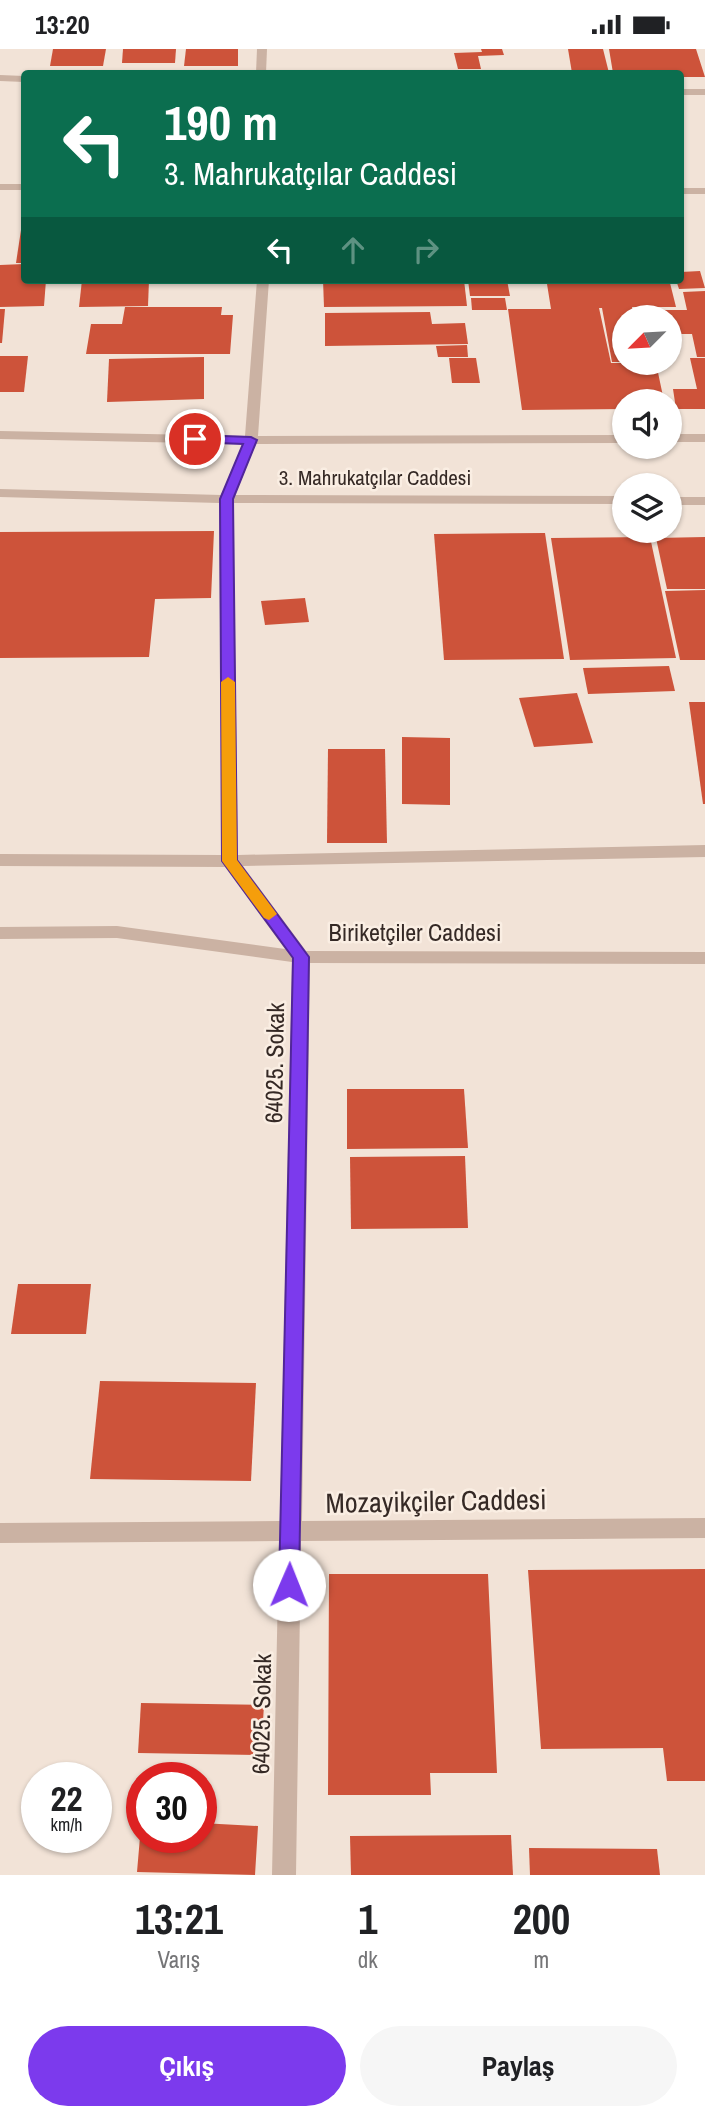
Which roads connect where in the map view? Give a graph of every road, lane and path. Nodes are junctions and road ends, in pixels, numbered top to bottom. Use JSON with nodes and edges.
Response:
{"nodes":[{"id":1,"x":262,"y":49,"type":"edge"},
{"id":2,"x":261,"y":70,"type":"edge"},
{"id":3,"x":0,"y":78,"type":"edge"},
{"id":4,"x":21,"y":79,"type":"edge"},
{"id":5,"x":684,"y":92,"type":"edge"},
{"id":6,"x":705,"y":92,"type":"edge"},
{"id":7,"x":0,"y":187,"type":"edge"},
{"id":8,"x":21,"y":187,"type":"edge"},
{"id":9,"x":684,"y":191,"type":"edge"},
{"id":10,"x":705,"y":191,"type":"edge"},
{"id":11,"x":263,"y":284,"type":"edge"},
{"id":12,"x":0,"y":435,"type":"edge"},
{"id":13,"x":682,"y":438,"type":"edge"},
{"id":14,"x":705,"y":438,"type":"edge"},
{"id":15,"x":612,"y":439,"type":"edge"},
{"id":16,"x":251,"y":440,"type":"junction"},
{"id":17,"x":0,"y":493,"type":"edge"},
{"id":18,"x":226,"y":499,"type":"junction"},
{"id":19,"x":612,"y":500,"type":"edge"},
{"id":20,"x":682,"y":501,"type":"edge"},
{"id":21,"x":705,"y":501,"type":"edge"},
{"id":22,"x":705,"y":851,"type":"edge"},
{"id":23,"x":0,"y":860,"type":"edge"},
{"id":24,"x":230,"y":861,"type":"junction"},
{"id":25,"x":0,"y":933,"type":"edge"},
{"id":26,"x":301,"y":957,"type":"junction"},
{"id":27,"x":705,"y":958,"type":"edge"},
{"id":28,"x":705,"y":1528,"type":"edge"},
{"id":29,"x":290,"y":1532,"type":"junction"},
{"id":30,"x":0,"y":1533,"type":"edge"},
{"id":31,"x":284,"y":1875,"type":"edge"}],
"edges":[{"from":1,"to":2,"type":"street"},
{"from":3,"to":4,"type":"street"},
{"from":5,"to":6,"type":"street"},
{"from":7,"to":8,"type":"street"},
{"from":9,"to":10,"type":"street"},
{"from":11,"to":16,"type":"street"},
{"from":12,"to":16,"type":"street","name":"3. Mahrukatçılar Caddesi"},
{"from":13,"to":14,"type":"street"},
{"from":15,"to":16,"type":"street","name":"3. Mahrukatçılar Caddesi"},
{"from":16,"to":18,"type":"street"},
{"from":17,"to":18,"type":"street","name":"3. Mahrukatçılar Caddesi"},
{"from":18,"to":19,"type":"street","name":"3. Mahrukatçılar Caddesi"},
{"from":18,"to":24,"type":"street"},
{"from":20,"to":21,"type":"street"},
{"from":22,"to":24,"type":"street"},
{"from":23,"to":24,"type":"street"},
{"from":24,"to":26,"type":"street"},
{"from":25,"to":26,"type":"street","name":"Biriketçiler Caddesi"},
{"from":26,"to":27,"type":"street","name":"Biriketçiler Caddesi"},
{"from":26,"to":29,"type":"street","name":"64025. Sokak"},
{"from":28,"to":29,"type":"street","name":"Mozayikçiler Caddesi"},
{"from":29,"to":30,"type":"street","name":"Mozayikçiler Caddesi"},
{"from":29,"to":31,"type":"street","name":"64025. Sokak"}]}
